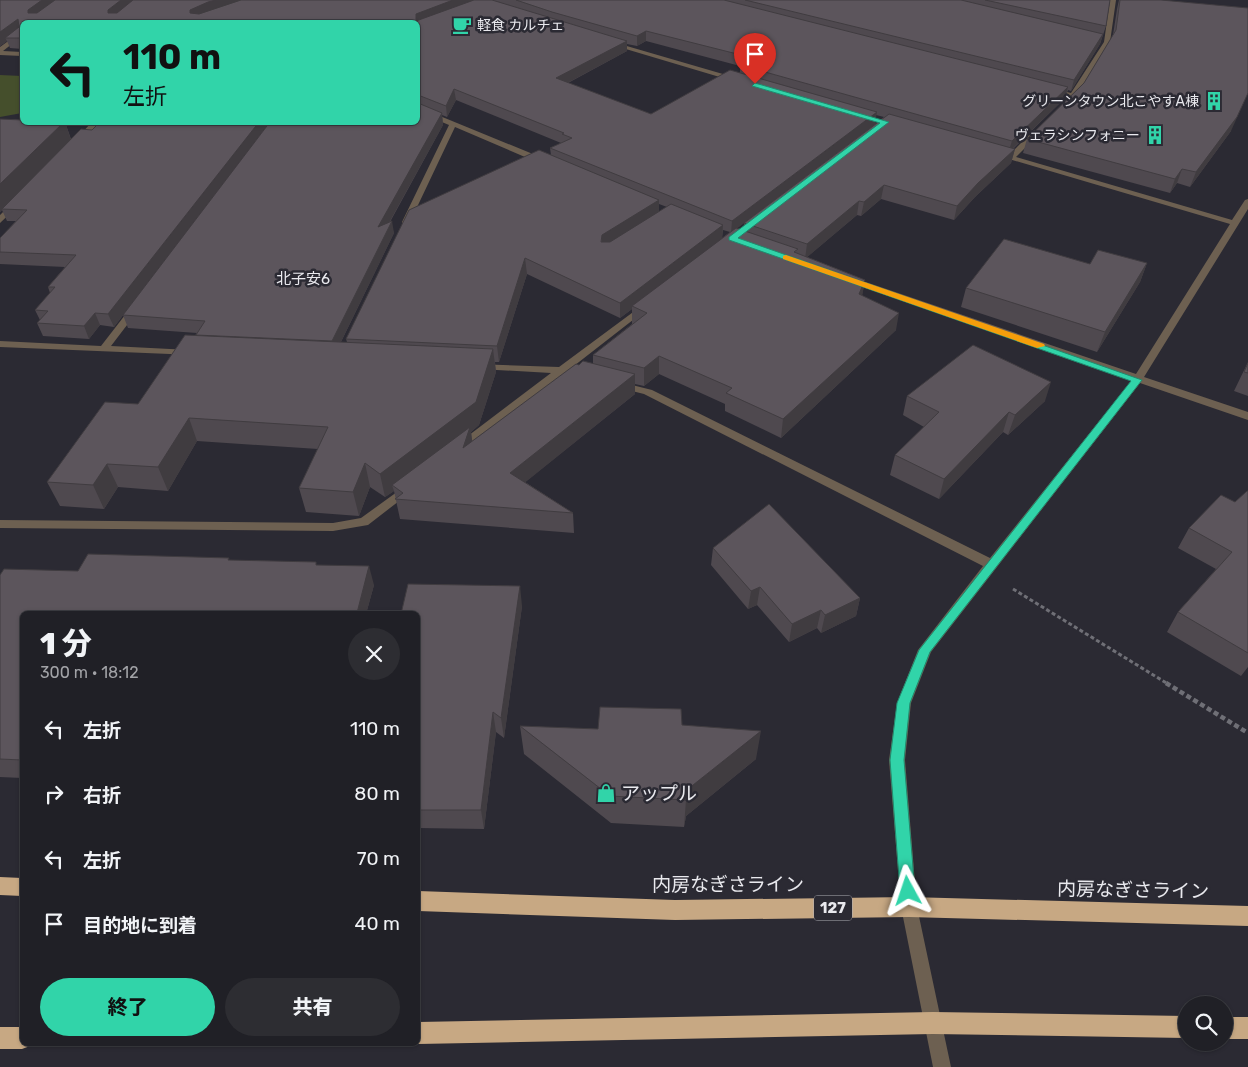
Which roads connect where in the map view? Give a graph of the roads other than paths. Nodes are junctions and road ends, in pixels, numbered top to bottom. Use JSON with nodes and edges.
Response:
{"nodes":[{"id":1,"x":1113,"y":0,"type":"edge"},
{"id":2,"x":20,"y":35,"type":"edge"},
{"id":3,"x":598,"y":39,"type":"edge"},
{"id":4,"x":1098,"y":40,"type":"edge"},
{"id":5,"x":1107,"y":42,"type":"junction"},
{"id":6,"x":0,"y":52,"type":"edge"},
{"id":7,"x":20,"y":54,"type":"edge"},
{"id":8,"x":741,"y":81,"type":"edge"},
{"id":9,"x":1045,"y":88,"type":"edge"},
{"id":10,"x":1074,"y":96,"type":"junction"},
{"id":11,"x":420,"y":110,"type":"edge"},
{"id":12,"x":1060,"y":110,"type":"edge"},
{"id":13,"x":453,"y":124,"type":"junction"},
{"id":14,"x":1046,"y":124,"type":"edge"},
{"id":15,"x":94,"y":125,"type":"edge"},
{"id":16,"x":69,"y":150,"type":"edge"},
{"id":17,"x":984,"y":151,"type":"edge"},
{"id":18,"x":1011,"y":158,"type":"junction"},
{"id":19,"x":552,"y":165,"type":"edge"},
{"id":20,"x":21,"y":199,"type":"edge"},
{"id":21,"x":1248,"y":202,"type":"edge"},
{"id":22,"x":0,"y":220,"type":"edge"},
{"id":23,"x":1234,"y":222,"type":"junction"},
{"id":24,"x":403,"y":229,"type":"edge"},
{"id":25,"x":836,"y":275,"type":"edge"},
{"id":26,"x":655,"y":298,"type":"edge"},
{"id":27,"x":140,"y":302,"type":"edge"},
{"id":28,"x":0,"y":344,"type":"edge"},
{"id":29,"x":104,"y":349,"type":"junction"},
{"id":30,"x":202,"y":354,"type":"edge"},
{"id":31,"x":465,"y":366,"type":"edge"},
{"id":32,"x":562,"y":370,"type":"junction"},
{"id":33,"x":590,"y":378,"type":"edge"},
{"id":34,"x":1137,"y":380,"type":"junction"},
{"id":35,"x":610,"y":382,"type":"edge"},
{"id":36,"x":1248,"y":416,"type":"edge"},
{"id":37,"x":451,"y":455,"type":"edge"},
{"id":38,"x":419,"y":479,"type":"edge"},
{"id":39,"x":0,"y":524,"type":"edge"},
{"id":40,"x":992,"y":565,"type":"junction"},
{"id":41,"x":0,"y":886,"type":"edge"},
{"id":42,"x":20,"y":887,"type":"edge"},
{"id":43,"x":420,"y":900,"type":"edge"},
{"id":44,"x":909,"y":907,"type":"junction"},
{"id":45,"x":1248,"y":916,"type":"edge"},
{"id":46,"x":933,"y":1023,"type":"junction"},
{"id":47,"x":1178,"y":1027,"type":"edge"},
{"id":48,"x":1233,"y":1028,"type":"edge"},
{"id":49,"x":1248,"y":1028,"type":"edge"},
{"id":50,"x":420,"y":1032,"type":"edge"},
{"id":51,"x":0,"y":1038,"type":"edge"},
{"id":52,"x":20,"y":1038,"type":"edge"},
{"id":53,"x":942,"y":1067,"type":"edge"}],
"edges":[{"from":1,"to":5,"type":"street"},
{"from":2,"to":6,"type":"street"},
{"from":3,"to":8,"type":"street"},
{"from":4,"to":5,"type":"street"},
{"from":5,"to":10,"type":"street"},
{"from":6,"to":7,"type":"street"},
{"from":9,"to":10,"type":"street"},
{"from":10,"to":12,"type":"street"},
{"from":11,"to":13,"type":"street"},
{"from":13,"to":19,"type":"street"},
{"from":13,"to":24,"type":"street"},
{"from":14,"to":18,"type":"street"},
{"from":15,"to":16,"type":"street"},
{"from":17,"to":18,"type":"street"},
{"from":18,"to":23,"type":"street"},
{"from":20,"to":22,"type":"street"},
{"from":21,"to":23,"type":"street"},
{"from":23,"to":34,"type":"street"},
{"from":25,"to":34,"type":"street"},
{"from":26,"to":32,"type":"street"},
{"from":27,"to":29,"type":"street"},
{"from":28,"to":29,"type":"street"},
{"from":29,"to":30,"type":"street"},
{"from":31,"to":32,"type":"street"},
{"from":32,"to":33,"type":"street"},
{"from":32,"to":37,"type":"street"},
{"from":34,"to":36,"type":"street"},
{"from":34,"to":40,"type":"street"},
{"from":35,"to":40,"type":"street"},
{"from":38,"to":39,"type":"street"},
{"from":40,"to":44,"type":"street"},
{"from":41,"to":42,"type":"highway"},
{"from":43,"to":44,"type":"highway","name":"内房なぎさライン","number":"127"},
{"from":44,"to":45,"type":"highway","name":"内房なぎさライン","number":"127"},
{"from":44,"to":46,"type":"street"},
{"from":46,"to":47,"type":"highway"},
{"from":46,"to":50,"type":"highway"},
{"from":46,"to":53,"type":"street"},
{"from":48,"to":49,"type":"highway"},
{"from":51,"to":52,"type":"highway"}]}
